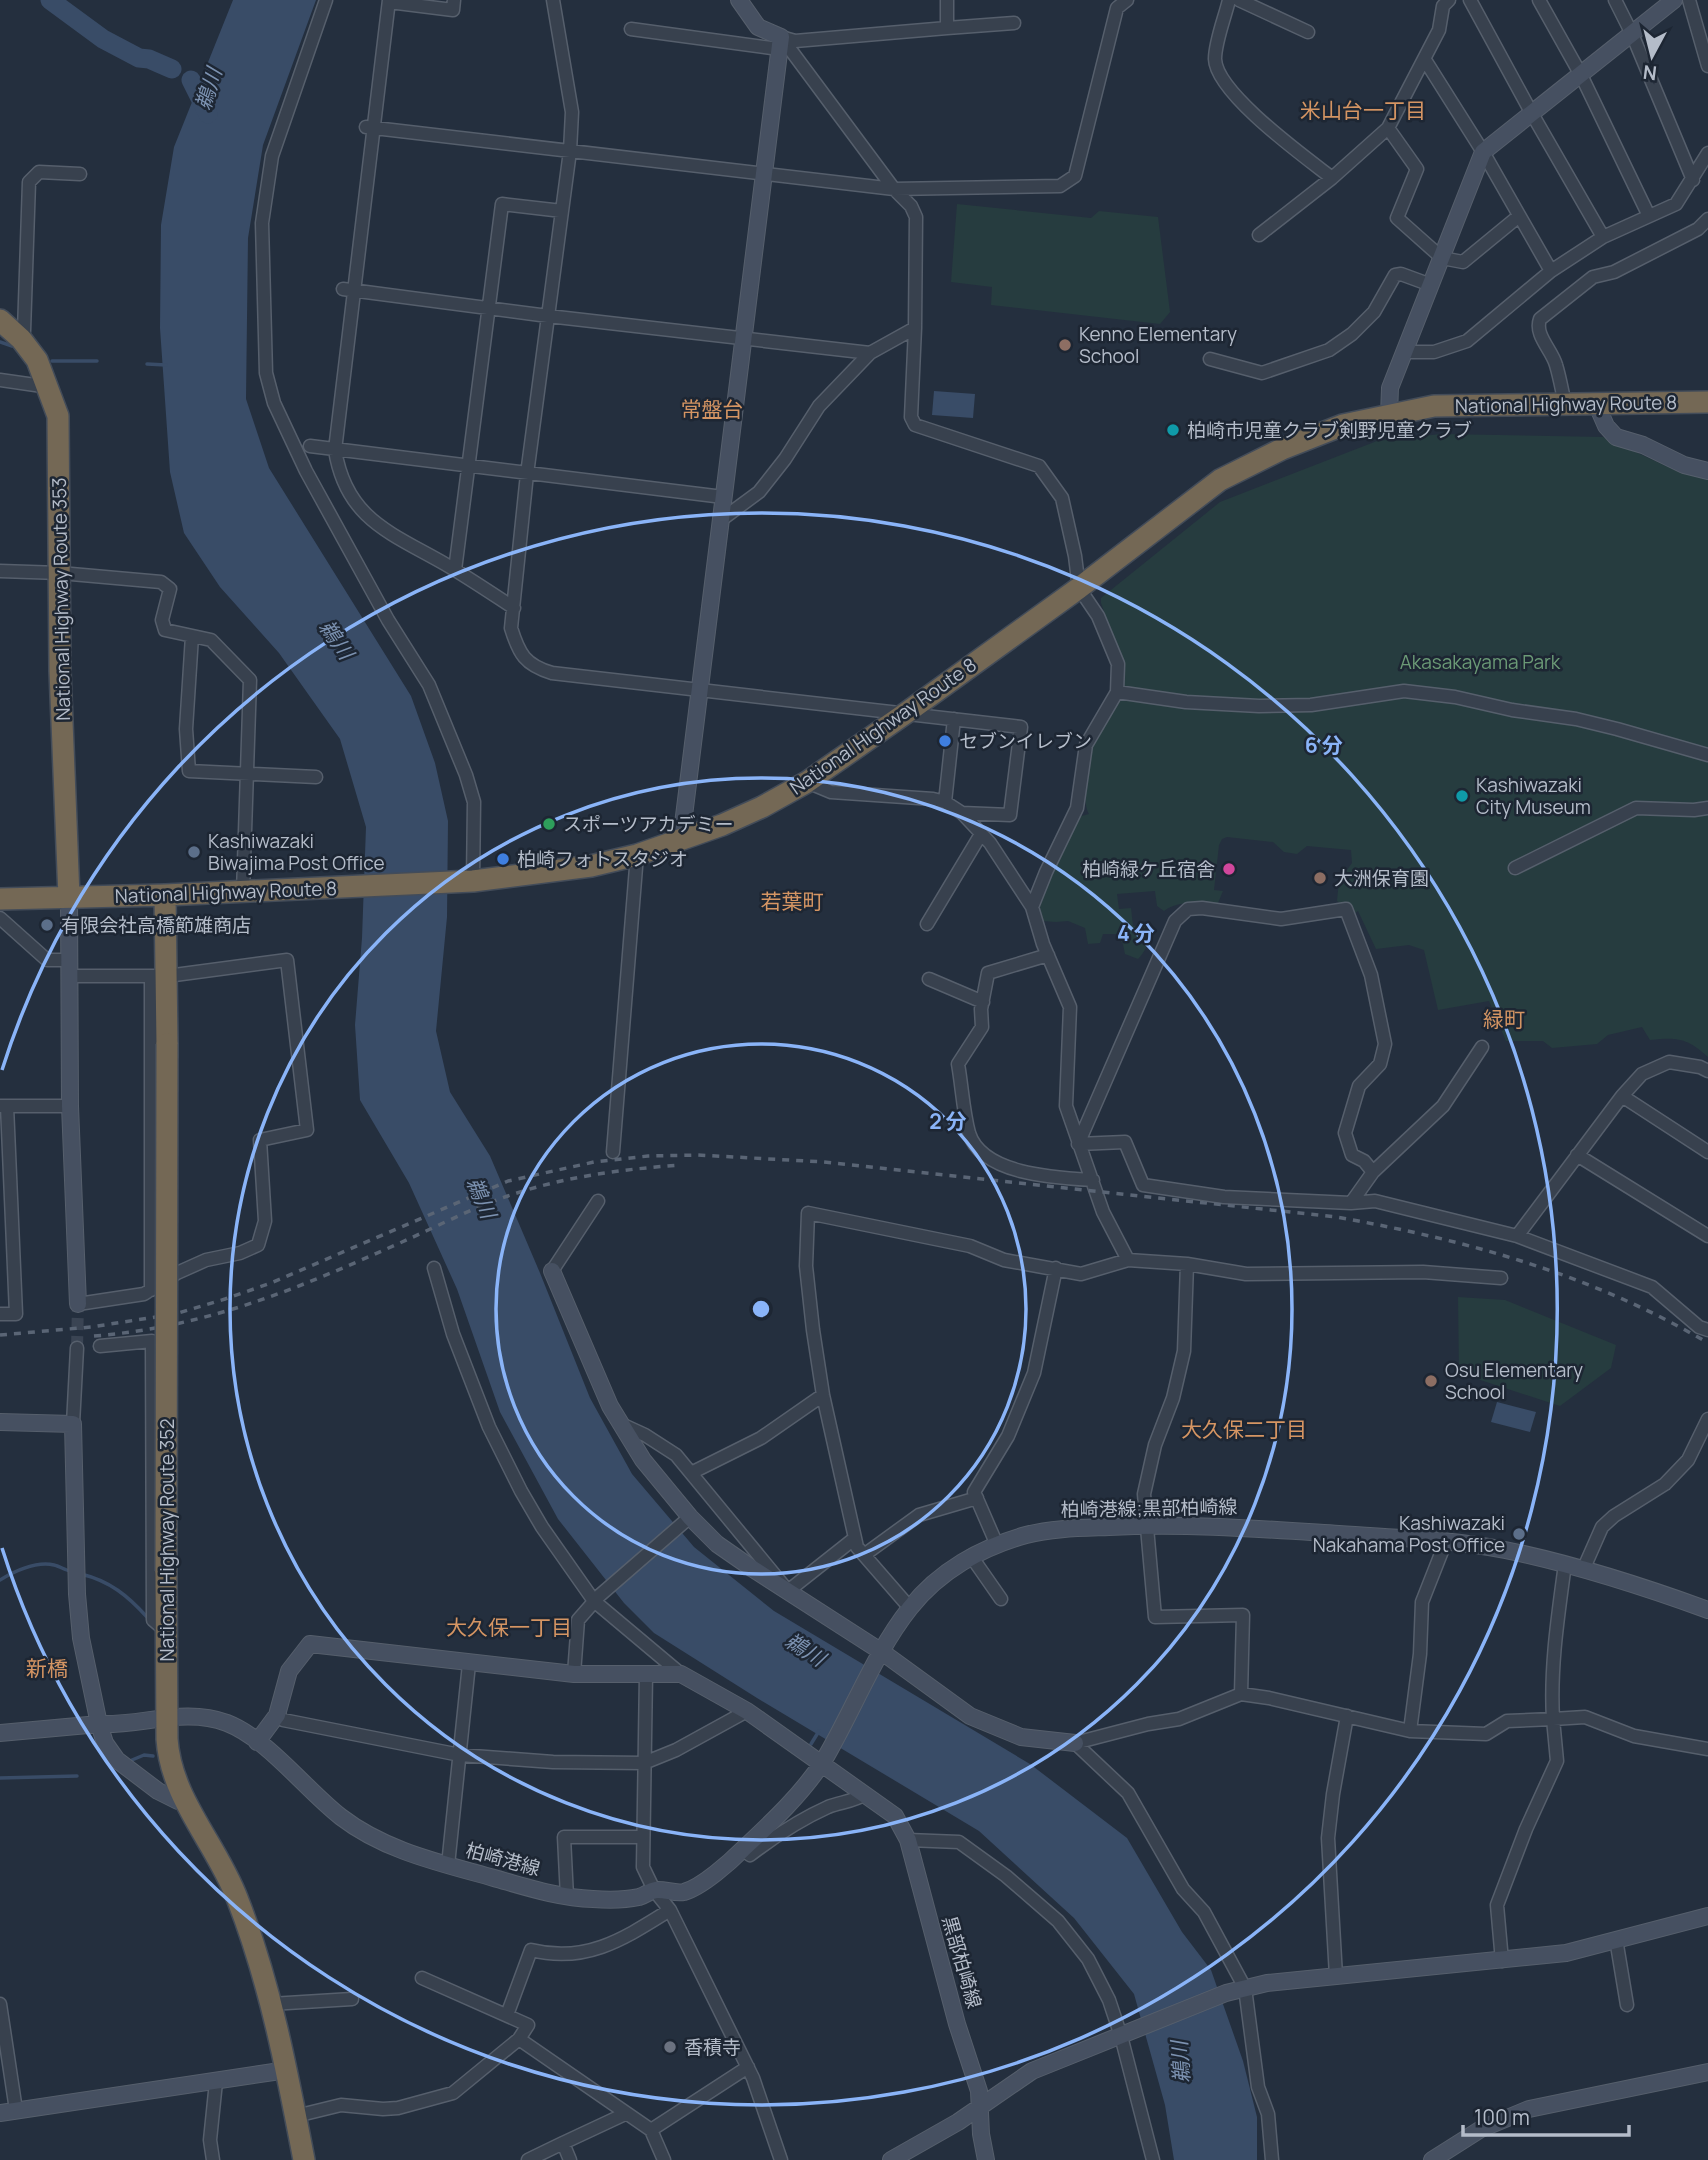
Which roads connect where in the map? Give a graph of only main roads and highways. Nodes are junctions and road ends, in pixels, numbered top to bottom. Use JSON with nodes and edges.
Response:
{"nodes":[{"id":1,"x":0,"y":320,"type":"edge"},
{"id":2,"x":1708,"y":402,"type":"edge"},
{"id":3,"x":165,"y":895,"type":"junction"},
{"id":4,"x":69,"y":897,"type":"junction"},
{"id":5,"x":0,"y":899,"type":"edge"},
{"id":6,"x":304,"y":2160,"type":"edge"}],
"edges":[{"from":1,"to":4,"type":"highway","name":"National Highway Route 353"},
{"from":2,"to":3,"type":"highway","name":"National Highway Route 8"},
{"from":3,"to":4,"type":"highway","name":"National Highway Route 8"},
{"from":3,"to":6,"type":"highway","name":"National Highway Route 352","bridge":true},
{"from":4,"to":5,"type":"highway","name":"National Highway Route 8"}]}
